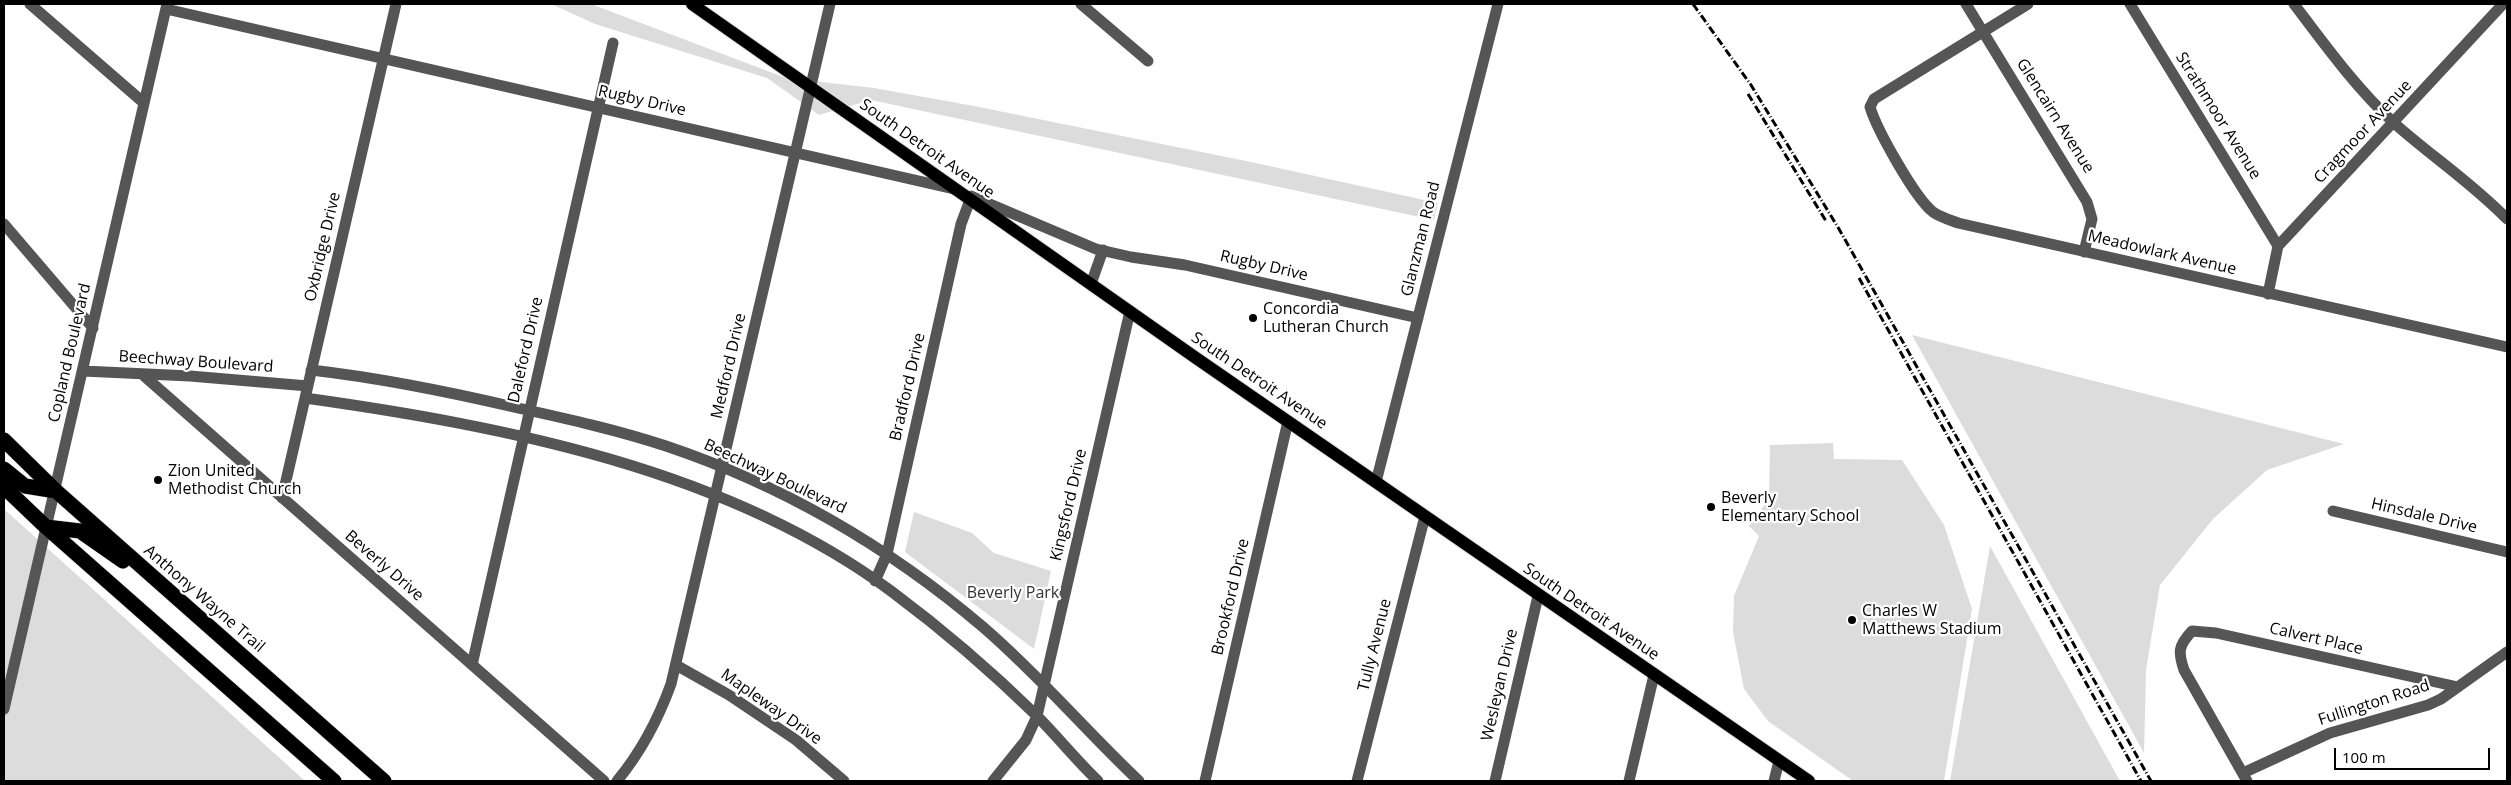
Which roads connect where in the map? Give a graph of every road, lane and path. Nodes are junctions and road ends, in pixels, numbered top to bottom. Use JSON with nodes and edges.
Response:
{"nodes":[{"id":1,"x":30,"y":4,"type":"edge"},
{"id":2,"x":396,"y":4,"type":"edge"},
{"id":3,"x":692,"y":4,"type":"edge"},
{"id":4,"x":830,"y":4,"type":"edge"},
{"id":5,"x":1081,"y":4,"type":"edge"},
{"id":6,"x":1498,"y":4,"type":"edge"},
{"id":7,"x":1966,"y":4,"type":"edge"},
{"id":8,"x":2028,"y":4,"type":"edge"},
{"id":9,"x":2130,"y":4,"type":"edge"},
{"id":10,"x":2294,"y":4,"type":"edge"},
{"id":11,"x":166,"y":6,"type":"edge"},
{"id":12,"x":2501,"y":8,"type":"edge"},
{"id":13,"x":1984,"y":31,"type":"junction"},
{"id":14,"x":613,"y":43,"type":"dead end"},
{"id":15,"x":383,"y":58,"type":"junction"},
{"id":16,"x":1148,"y":61,"type":"dead end"},
{"id":17,"x":811,"y":87,"type":"junction"},
{"id":18,"x":144,"y":103,"type":"junction"},
{"id":19,"x":599,"y":108,"type":"junction"},
{"id":20,"x":2394,"y":123,"type":"junction"},
{"id":21,"x":795,"y":152,"type":"junction"},
{"id":22,"x":955,"y":189,"type":"junction"},
{"id":23,"x":970,"y":200,"type":"junction"},
{"id":24,"x":2507,"y":219,"type":"edge"},
{"id":25,"x":4,"y":224,"type":"edge"},
{"id":26,"x":2278,"y":246,"type":"junction"},
{"id":27,"x":1103,"y":250,"type":"junction"},
{"id":28,"x":2084,"y":252,"type":"junction"},
{"id":29,"x":1091,"y":284,"type":"junction"},
{"id":30,"x":2268,"y":294,"type":"junction"},
{"id":31,"x":1130,"y":311,"type":"junction"},
{"id":32,"x":1418,"y":318,"type":"junction"},
{"id":33,"x":93,"y":328,"type":"junction"},
{"id":34,"x":2507,"y":347,"type":"edge"},
{"id":35,"x":311,"y":370,"type":"junction"},
{"id":36,"x":83,"y":371,"type":"junction"},
{"id":37,"x":142,"y":374,"type":"junction"},
{"id":38,"x":308,"y":386,"type":"junction"},
{"id":39,"x":305,"y":398,"type":"junction"},
{"id":40,"x":529,"y":410,"type":"junction"},
{"id":41,"x":1288,"y":420,"type":"junction"},
{"id":42,"x":522,"y":438,"type":"junction"},
{"id":43,"x":4,"y":440,"type":"edge"},
{"id":44,"x":722,"y":467,"type":"junction"},
{"id":45,"x":4,"y":469,"type":"edge"},
{"id":46,"x":1376,"y":482,"type":"junction"},
{"id":47,"x":4,"y":486,"type":"edge"},
{"id":48,"x":56,"y":491,"type":"junction"},
{"id":49,"x":716,"y":495,"type":"junction"},
{"id":50,"x":282,"y":498,"type":"junction"},
{"id":51,"x":2333,"y":511,"type":"dead end"},
{"id":52,"x":1425,"y":516,"type":"junction"},
{"id":53,"x":46,"y":527,"type":"junction"},
{"id":54,"x":2507,"y":552,"type":"edge"},
{"id":55,"x":886,"y":554,"type":"junction"},
{"id":56,"x":875,"y":581,"type":"junction"},
{"id":57,"x":1538,"y":596,"type":"junction"},
{"id":58,"x":187,"y":607,"type":"junction"},
{"id":59,"x":2507,"y":652,"type":"edge"},
{"id":60,"x":472,"y":665,"type":"junction"},
{"id":61,"x":676,"y":665,"type":"junction"},
{"id":62,"x":1654,"y":674,"type":"junction"},
{"id":63,"x":1045,"y":684,"type":"junction"},
{"id":64,"x":2458,"y":687,"type":"junction"},
{"id":65,"x":4,"y":709,"type":"edge"},
{"id":66,"x":1037,"y":716,"type":"junction"},
{"id":67,"x":1779,"y":760,"type":"junction"},
{"id":68,"x":2245,"y":777,"type":"edge"},
{"id":69,"x":334,"y":781,"type":"edge"},
{"id":70,"x":384,"y":781,"type":"edge"},
{"id":71,"x":604,"y":781,"type":"edge"},
{"id":72,"x":617,"y":781,"type":"edge"},
{"id":73,"x":844,"y":781,"type":"edge"},
{"id":74,"x":993,"y":781,"type":"edge"},
{"id":75,"x":1098,"y":781,"type":"edge"},
{"id":76,"x":1139,"y":781,"type":"edge"},
{"id":77,"x":1205,"y":781,"type":"edge"},
{"id":78,"x":1357,"y":781,"type":"edge"},
{"id":79,"x":1495,"y":781,"type":"edge"},
{"id":80,"x":1629,"y":781,"type":"edge"},
{"id":81,"x":1774,"y":781,"type":"edge"},
{"id":82,"x":1809,"y":781,"type":"edge"}],
"edges":[{"from":1,"to":18,"type":"street"},
{"from":2,"to":15,"type":"street","name":"Oxbridge Drive"},
{"from":3,"to":17,"type":"main road","name":"South Detroit Avenue"},
{"from":4,"to":17,"type":"street","name":"Medford Drive"},
{"from":5,"to":16,"type":"street"},
{"from":6,"to":32,"type":"street","name":"Glanzman Road"},
{"from":7,"to":13,"type":"street","name":"Glencairn Avenue"},
{"from":8,"to":13,"type":"street"},
{"from":9,"to":26,"type":"street","name":"Strathmoor Avenue"},
{"from":10,"to":20,"type":"street"},
{"from":11,"to":15,"type":"street","name":"Rugby Drive"},
{"from":11,"to":18,"type":"street","name":"Copland Boulevard"},
{"from":12,"to":20,"type":"street","name":"Cragmoor Avenue"},
{"from":13,"to":28,"type":"street","name":"Glencairn Avenue"},
{"from":13,"to":28,"type":"street","name":"Meadowlark Avenue"},
{"from":14,"to":19,"type":"street","name":"Daleford Drive"},
{"from":15,"to":19,"type":"street","name":"Rugby Drive"},
{"from":15,"to":35,"type":"street","name":"Oxbridge Drive"},
{"from":17,"to":21,"type":"street","name":"Medford Drive"},
{"from":17,"to":22,"type":"main road","name":"South Detroit Avenue"},
{"from":18,"to":33,"type":"street","name":"Copland Boulevard"},
{"from":19,"to":21,"type":"street","name":"Rugby Drive"},
{"from":19,"to":40,"type":"street","name":"Daleford Drive"},
{"from":20,"to":24,"type":"street"},
{"from":20,"to":26,"type":"street","name":"Cragmoor Avenue"},
{"from":21,"to":22,"type":"street","name":"Rugby Drive"},
{"from":21,"to":44,"type":"street","name":"Medford Drive"},
{"from":22,"to":23,"type":"main road","name":"South Detroit Avenue"},
{"from":22,"to":27,"type":"street","name":"Rugby Drive"},
{"from":23,"to":29,"type":"main road","name":"South Detroit Avenue"},
{"from":23,"to":55,"type":"street","name":"Bradford Drive"},
{"from":25,"to":33,"type":"street"},
{"from":26,"to":30,"type":"street"},
{"from":27,"to":29,"type":"street"},
{"from":27,"to":32,"type":"street","name":"Rugby Drive"},
{"from":28,"to":30,"type":"street","name":"Meadowlark Avenue"},
{"from":29,"to":31,"type":"main road","name":"South Detroit Avenue"},
{"from":30,"to":34,"type":"street","name":"Meadowlark Avenue"},
{"from":31,"to":41,"type":"main road","name":"South Detroit Avenue"},
{"from":31,"to":63,"type":"street","name":"Kingsford Drive"},
{"from":32,"to":46,"type":"street","name":"Glanzman Road"},
{"from":33,"to":36,"type":"street","name":"Copland Boulevard"},
{"from":35,"to":38,"type":"street","name":"Oxbridge Drive"},
{"from":35,"to":40,"type":"street","name":"Beechway Boulevard"},
{"from":36,"to":37,"type":"street","name":"Beechway Boulevard"},
{"from":36,"to":48,"type":"street","name":"Copland Boulevard"},
{"from":37,"to":38,"type":"street","name":"Beechway Boulevard"},
{"from":37,"to":50,"type":"street","name":"Beverly Drive"},
{"from":38,"to":39,"type":"street","name":"Oxbridge Drive"},
{"from":39,"to":42,"type":"street"},
{"from":39,"to":50,"type":"street","name":"Oxbridge Drive"},
{"from":40,"to":42,"type":"street","name":"Daleford Drive"},
{"from":40,"to":44,"type":"street","name":"Beechway Boulevard"},
{"from":41,"to":46,"type":"main road","name":"South Detroit Avenue"},
{"from":41,"to":77,"type":"street","name":"Brookford Drive"},
{"from":42,"to":49,"type":"street"},
{"from":42,"to":60,"type":"street","name":"Daleford Drive"},
{"from":43,"to":48,"type":"highway","name":"Anthony Wayne Trail"},
{"from":44,"to":49,"type":"street","name":"Medford Drive"},
{"from":44,"to":55,"type":"street","name":"Beechway Boulevard"},
{"from":45,"to":48,"type":"highway"},
{"from":46,"to":52,"type":"main road","name":"South Detroit Avenue"},
{"from":47,"to":53,"type":"highway"},
{"from":48,"to":53,"type":"street","name":"Copland Boulevard"},
{"from":48,"to":58,"type":"highway","name":"Anthony Wayne Trail"},
{"from":49,"to":56,"type":"street"},
{"from":49,"to":61,"type":"street","name":"Medford Drive"},
{"from":50,"to":60,"type":"street","name":"Beverly Drive"},
{"from":51,"to":54,"type":"street","name":"Hinsdale Drive"},
{"from":52,"to":57,"type":"main road","name":"South Detroit Avenue"},
{"from":52,"to":78,"type":"street","name":"Tully Avenue"},
{"from":53,"to":58,"type":"highway"},
{"from":53,"to":65,"type":"street","name":"Copland Boulevard"},
{"from":53,"to":69,"type":"highway"},
{"from":55,"to":56,"type":"street","name":"Bradford Drive"},
{"from":55,"to":63,"type":"street","name":"Beechway Boulevard"},
{"from":56,"to":66,"type":"street"},
{"from":57,"to":62,"type":"main road","name":"South Detroit Avenue"},
{"from":57,"to":79,"type":"street","name":"Wesleyan Drive"},
{"from":58,"to":70,"type":"highway","name":"Anthony Wayne Trail"},
{"from":59,"to":64,"type":"street","name":"Fullington Road"},
{"from":60,"to":71,"type":"street","name":"Beverly Drive"},
{"from":61,"to":72,"type":"street","name":"Medford Drive"},
{"from":61,"to":73,"type":"street","name":"Mapleway Drive"},
{"from":62,"to":67,"type":"main road","name":"South Detroit Avenue"},
{"from":62,"to":80,"type":"street"},
{"from":63,"to":66,"type":"street","name":"Kingsford Drive"},
{"from":63,"to":76,"type":"street","name":"Beechway Boulevard"},
{"from":64,"to":68,"type":"street","name":"Fullington Road"},
{"from":64,"to":68,"type":"street","name":"Calvert Place"},
{"from":66,"to":74,"type":"street","name":"Kingsford Drive"},
{"from":66,"to":75,"type":"street"},
{"from":67,"to":81,"type":"street"},
{"from":67,"to":82,"type":"main road","name":"South Detroit Avenue"}]}
